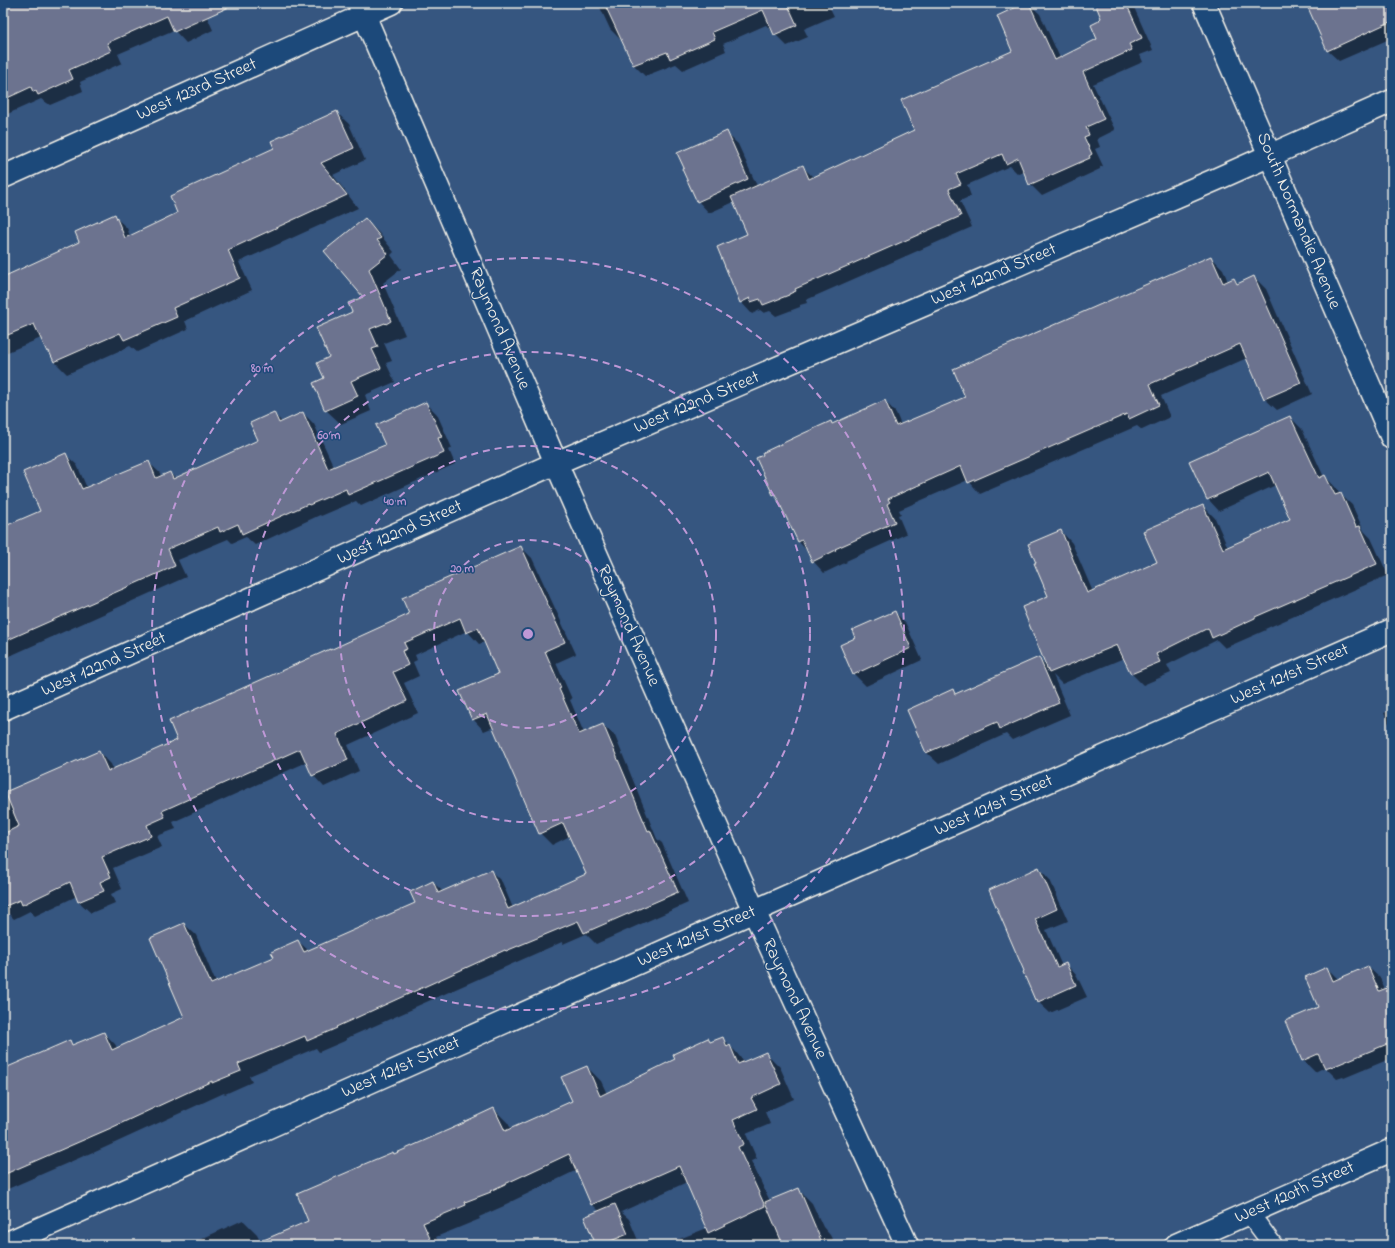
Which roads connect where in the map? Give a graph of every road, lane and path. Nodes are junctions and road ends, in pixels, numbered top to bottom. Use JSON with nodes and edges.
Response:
{"nodes":[{"id":1,"x":391,"y":3,"type":"edge"},
{"id":2,"x":1204,"y":3,"type":"edge"},
{"id":3,"x":362,"y":9,"type":"edge"},
{"id":4,"x":1392,"y":101,"type":"edge"},
{"id":5,"x":1270,"y":156,"type":"junction"},
{"id":6,"x":3,"y":177,"type":"edge"},
{"id":7,"x":1392,"y":438,"type":"edge"},
{"id":8,"x":556,"y":463,"type":"junction"},
{"id":9,"x":1392,"y":630,"type":"edge"},
{"id":10,"x":3,"y":710,"type":"edge"},
{"id":11,"x":754,"y":911,"type":"junction"},
{"id":12,"x":1392,"y":1150,"type":"edge"},
{"id":13,"x":1250,"y":1213,"type":"junction"},
{"id":14,"x":3,"y":1245,"type":"edge"},
{"id":15,"x":907,"y":1245,"type":"edge"},
{"id":16,"x":1176,"y":1245,"type":"edge"},
{"id":17,"x":1273,"y":1245,"type":"edge"}],
"edges":[{"from":1,"to":3,"type":"street","name":"West 123rd Street"},
{"from":2,"to":5,"type":"street","name":"South Normandie Avenue"},
{"from":3,"to":6,"type":"street","name":"West 123rd Street"},
{"from":3,"to":8,"type":"street","name":"Raymond Avenue"},
{"from":4,"to":5,"type":"street","name":"West 122nd Street"},
{"from":5,"to":7,"type":"street","name":"South Normandie Avenue"},
{"from":5,"to":8,"type":"street","name":"West 122nd Street"},
{"from":8,"to":10,"type":"street","name":"West 122nd Street"},
{"from":8,"to":11,"type":"street","name":"Raymond Avenue"},
{"from":9,"to":11,"type":"street","name":"West 121st Street"},
{"from":11,"to":14,"type":"street","name":"West 121st Street"},
{"from":11,"to":15,"type":"street","name":"Raymond Avenue"},
{"from":12,"to":13,"type":"street","name":"West 120th Street"},
{"from":13,"to":16,"type":"street","name":"West 120th Street"},
{"from":13,"to":17,"type":"lane"}]}
